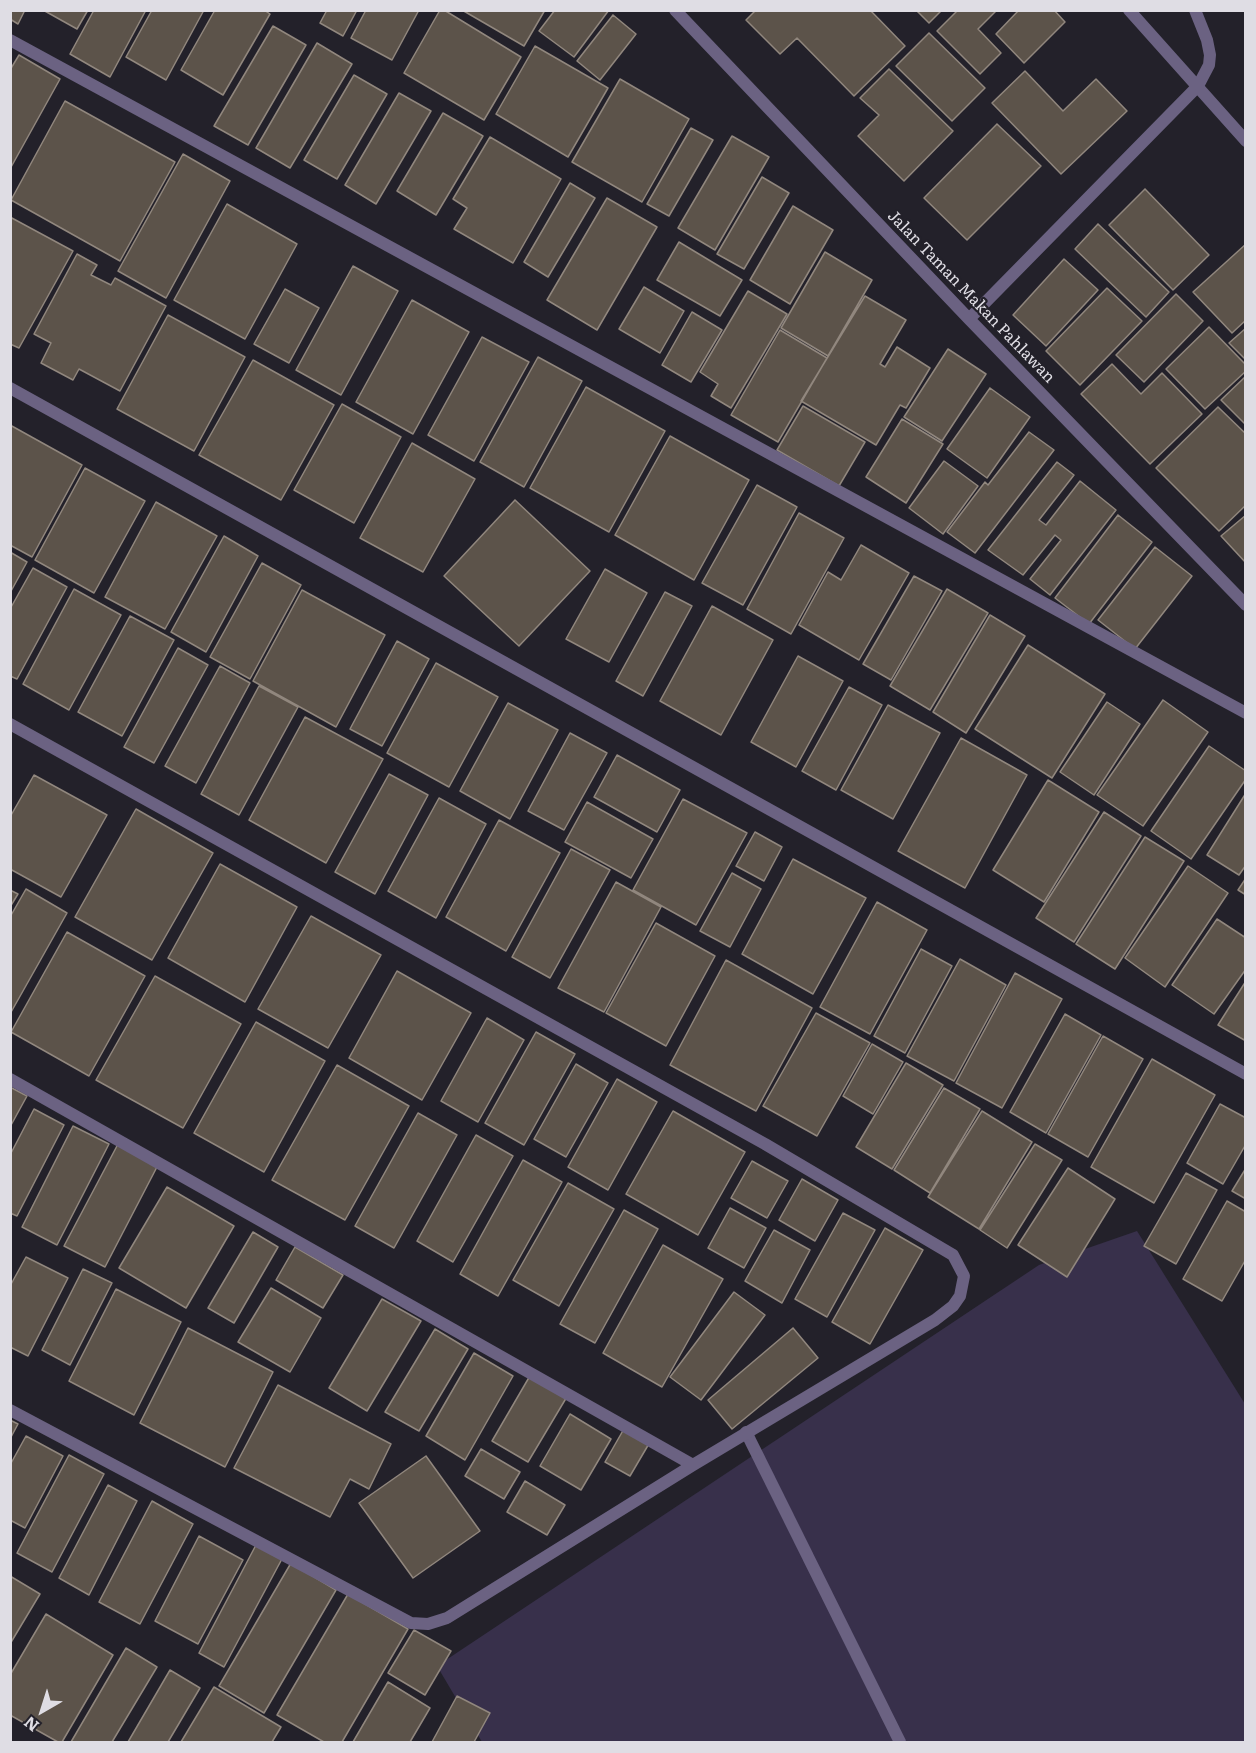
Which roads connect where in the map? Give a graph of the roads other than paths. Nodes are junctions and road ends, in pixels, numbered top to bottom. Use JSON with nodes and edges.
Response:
{"nodes":[{"id":1,"x":675,"y":10,"type":"edge"},
{"id":2,"x":1129,"y":10,"type":"edge"},
{"id":3,"x":1196,"y":10,"type":"edge"},
{"id":4,"x":10,"y":40,"type":"edge"},
{"id":5,"x":1198,"y":86,"type":"junction"},
{"id":6,"x":1245,"y":141,"type":"edge"},
{"id":7,"x":969,"y":319,"type":"junction"},
{"id":8,"x":10,"y":388,"type":"edge"},
{"id":9,"x":1245,"y":606,"type":"edge"},
{"id":10,"x":1245,"y":713,"type":"edge"},
{"id":11,"x":10,"y":724,"type":"edge"},
{"id":12,"x":1245,"y":1074,"type":"edge"},
{"id":13,"x":10,"y":1079,"type":"edge"},
{"id":14,"x":10,"y":1410,"type":"edge"},
{"id":15,"x":746,"y":1432,"type":"junction"},
{"id":16,"x":693,"y":1465,"type":"junction"},
{"id":17,"x":900,"y":1743,"type":"edge"}],
"edges":[{"from":1,"to":7,"type":"street","name":"Jalan Taman Makan Pahlawan"},
{"from":2,"to":5,"type":"street"},
{"from":3,"to":5,"type":"street"},
{"from":4,"to":10,"type":"street"},
{"from":5,"to":6,"type":"street"},
{"from":5,"to":7,"type":"street"},
{"from":7,"to":9,"type":"street","name":"Jalan Taman Makan Pahlawan"},
{"from":8,"to":12,"type":"street"},
{"from":11,"to":15,"type":"street"},
{"from":13,"to":16,"type":"street"},
{"from":14,"to":16,"type":"street"},
{"from":15,"to":16,"type":"street"},
{"from":15,"to":17,"type":"street"}]}
